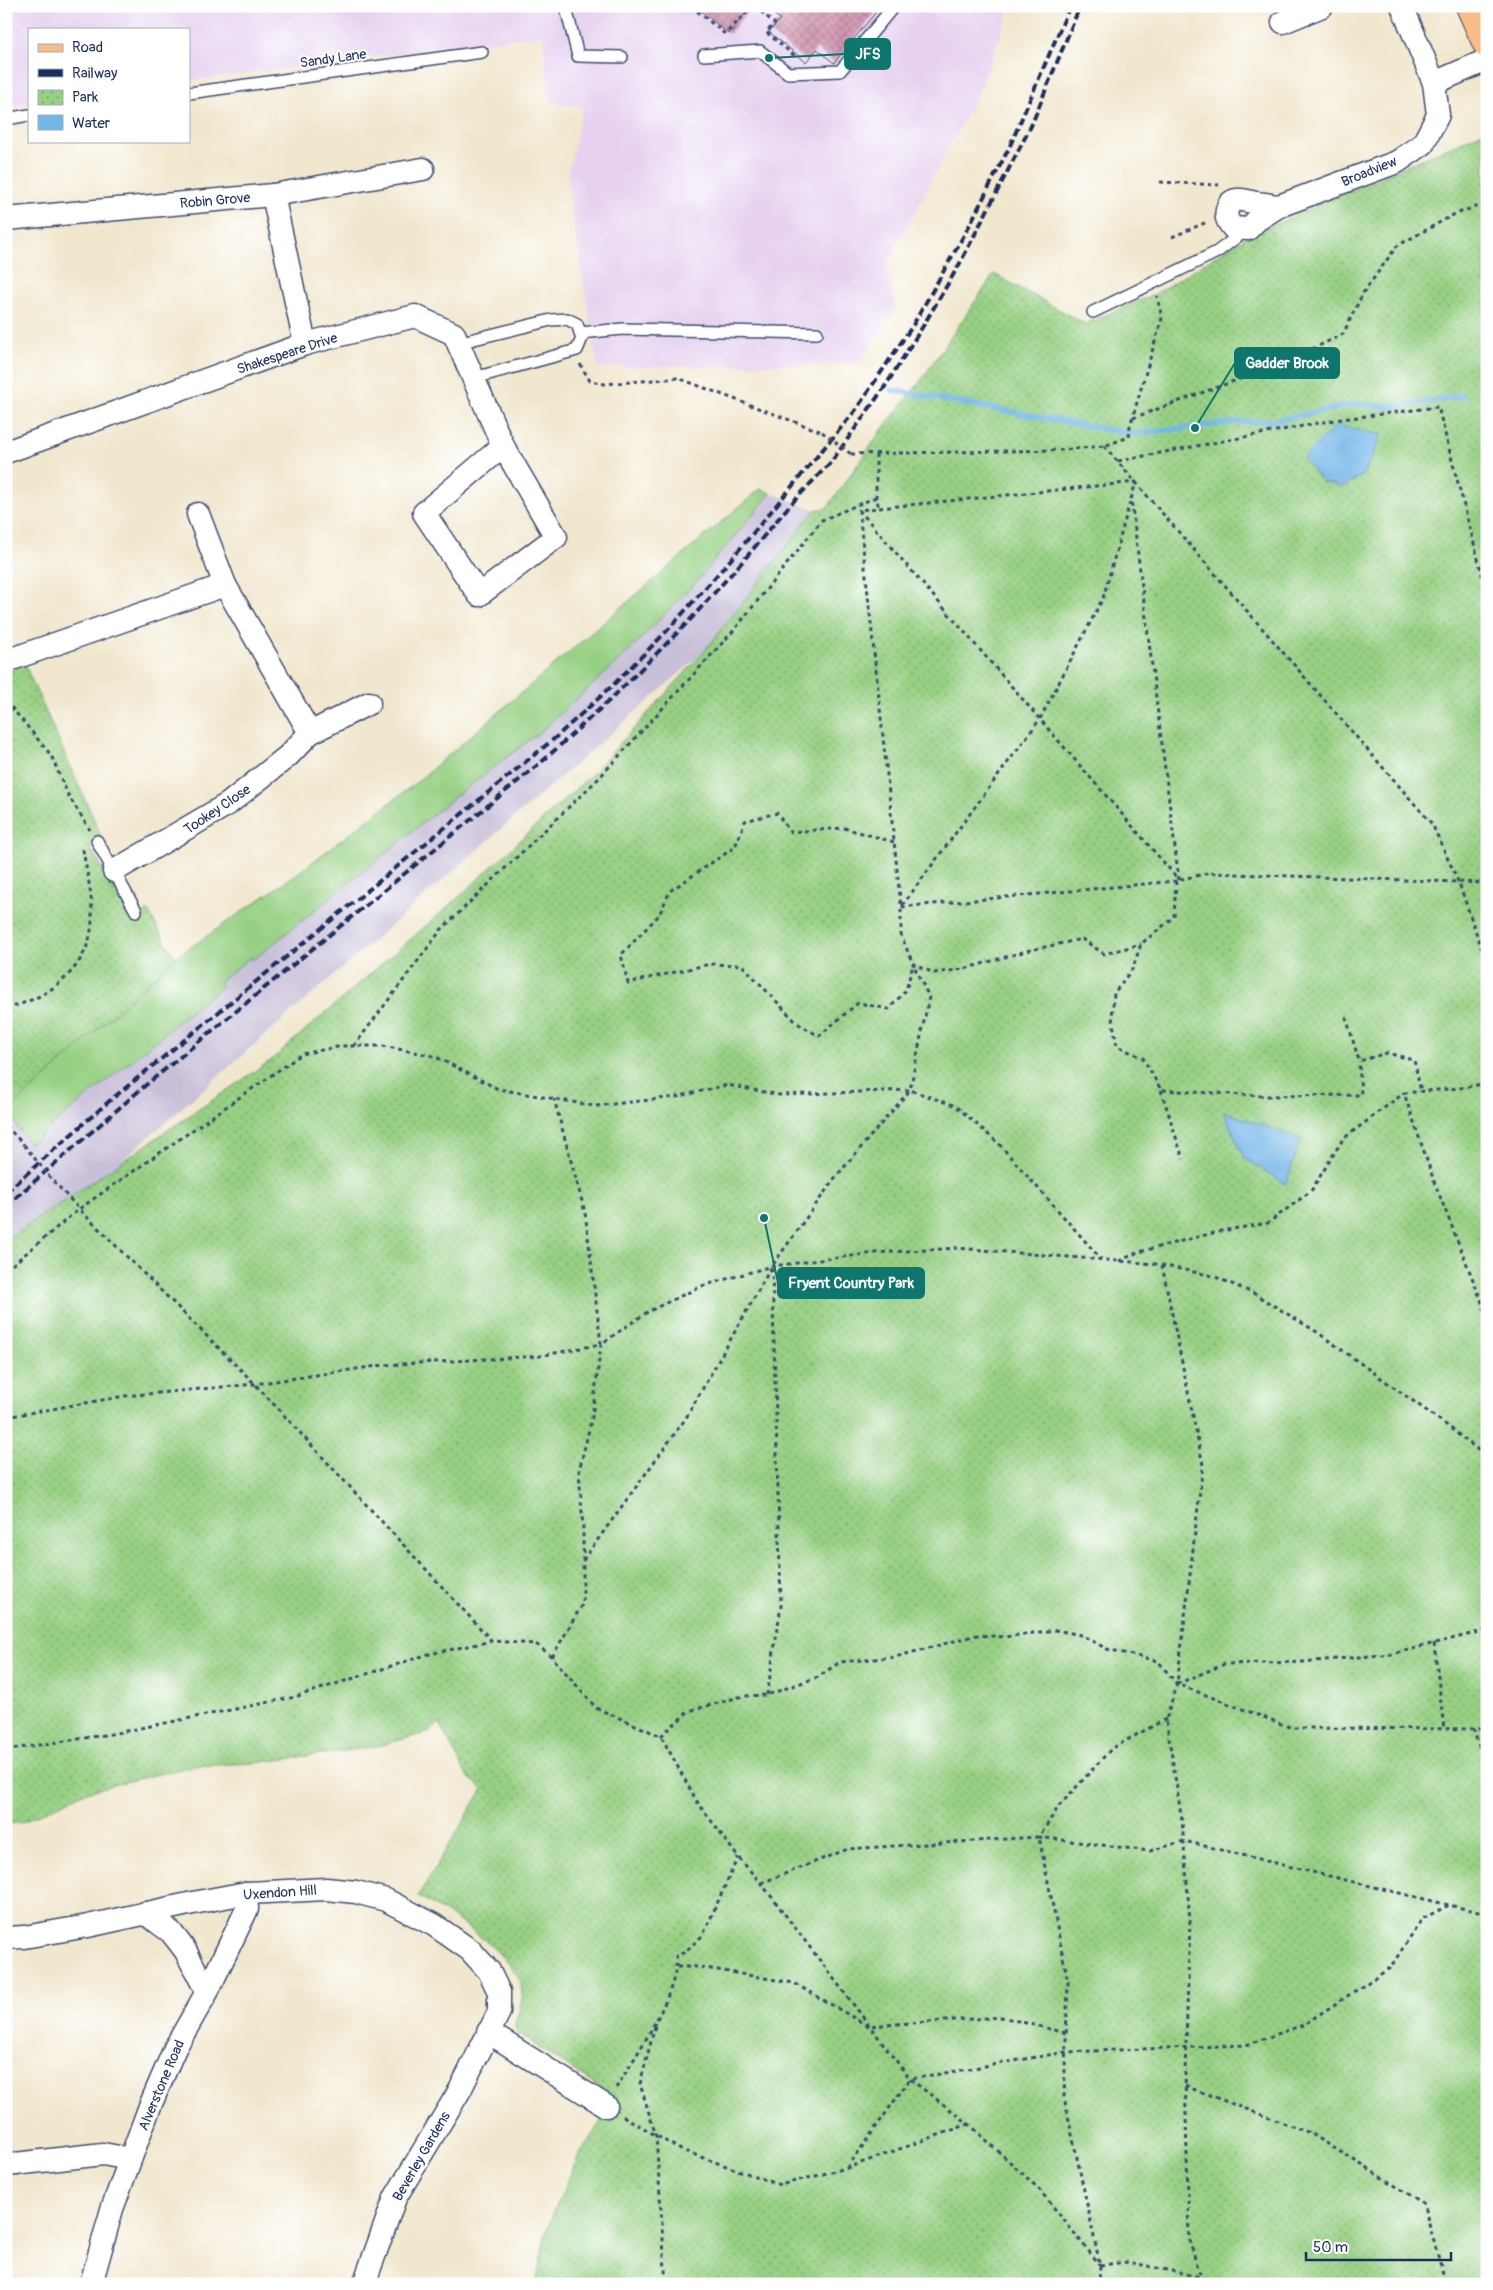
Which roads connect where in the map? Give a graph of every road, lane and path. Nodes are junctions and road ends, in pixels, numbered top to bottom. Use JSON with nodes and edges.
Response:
{"nodes":[{"id":1,"x":691,"y":6,"type":"edge"},
{"id":2,"x":754,"y":6,"type":"edge"},
{"id":3,"x":894,"y":6,"type":"edge"},
{"id":4,"x":1322,"y":6,"type":"edge"},
{"id":5,"x":1402,"y":6,"type":"edge"},
{"id":6,"x":566,"y":8,"type":"dead end"},
{"id":7,"x":1283,"y":22,"type":"dead end"},
{"id":8,"x":482,"y":52,"type":"dead end"},
{"id":9,"x":704,"y":55,"type":"dead end"},
{"id":10,"x":622,"y":56,"type":"dead end"},
{"id":11,"x":799,"y":60,"type":"dead end"},
{"id":12,"x":1487,"y":60,"type":"edge"},
{"id":13,"x":1434,"y":83,"type":"junction"},
{"id":14,"x":190,"y":93,"type":"edge"},
{"id":15,"x":28,"y":115,"type":"edge"},
{"id":16,"x":6,"y":118,"type":"edge"},
{"id":17,"x":423,"y":169,"type":"dead end"},
{"id":18,"x":1160,"y":182,"type":"dead end"},
{"id":19,"x":273,"y":194,"type":"junction"},
{"id":20,"x":1487,"y":203,"type":"edge"},
{"id":21,"x":1231,"y":206,"type":"junction"},
{"id":22,"x":1280,"y":206,"type":"junction"},
{"id":23,"x":6,"y":219,"type":"edge"},
{"id":24,"x":1248,"y":229,"type":"junction"},
{"id":25,"x":1172,"y":237,"type":"dead end"},
{"id":26,"x":1153,"y":283,"type":"junction"},
{"id":27,"x":1093,"y":312,"type":"dead end"},
{"id":28,"x":580,"y":333,"type":"junction"},
{"id":29,"x":817,"y":333,"type":"dead end"},
{"id":30,"x":458,"y":343,"type":"junction"},
{"id":31,"x":305,"y":344,"type":"junction"},
{"id":32,"x":573,"y":352,"type":"junction"},
{"id":33,"x":474,"y":378,"type":"junction"},
{"id":34,"x":1133,"y":418,"type":"junction"},
{"id":35,"x":503,"y":446,"type":"junction"},
{"id":36,"x":1104,"y":446,"type":"junction"},
{"id":37,"x":6,"y":452,"type":"edge"},
{"id":38,"x":876,"y":454,"type":"junction"},
{"id":39,"x":1118,"y":461,"type":"junction"},
{"id":40,"x":1136,"y":482,"type":"junction"},
{"id":41,"x":876,"y":497,"type":"junction"},
{"id":42,"x":1131,"y":499,"type":"junction"},
{"id":43,"x":879,"y":508,"type":"junction"},
{"id":44,"x":859,"y":510,"type":"junction"},
{"id":45,"x":198,"y":514,"type":"dead end"},
{"id":46,"x":225,"y":585,"type":"junction"},
{"id":47,"x":1487,"y":593,"type":"edge"},
{"id":48,"x":6,"y":661,"type":"edge"},
{"id":49,"x":6,"y":701,"type":"edge"},
{"id":50,"x":369,"y":703,"type":"dead end"},
{"id":51,"x":1040,"y":719,"type":"junction"},
{"id":52,"x":310,"y":733,"type":"junction"},
{"id":53,"x":97,"y":841,"type":"junction"},
{"id":54,"x":894,"y":842,"type":"junction"},
{"id":55,"x":114,"y":872,"type":"junction"},
{"id":56,"x":1177,"y":880,"type":"junction"},
{"id":57,"x":1459,"y":883,"type":"junction"},
{"id":58,"x":1487,"y":883,"type":"edge"},
{"id":59,"x":901,"y":907,"type":"junction"},
{"id":60,"x":136,"y":911,"type":"dead end"},
{"id":61,"x":1140,"y":944,"type":"junction"},
{"id":62,"x":913,"y":964,"type":"junction"},
{"id":63,"x":1487,"y":964,"type":"edge"},
{"id":64,"x":6,"y":1008,"type":"edge"},
{"id":65,"x":1346,"y":1017,"type":"dead end"},
{"id":66,"x":354,"y":1046,"type":"junction"},
{"id":67,"x":1359,"y":1062,"type":"junction"},
{"id":68,"x":1487,"y":1083,"type":"edge"},
{"id":69,"x":910,"y":1090,"type":"junction"},
{"id":70,"x":1161,"y":1090,"type":"junction"},
{"id":71,"x":1421,"y":1092,"type":"junction"},
{"id":72,"x":1404,"y":1094,"type":"junction"},
{"id":73,"x":554,"y":1099,"type":"junction"},
{"id":74,"x":6,"y":1126,"type":"edge"},
{"id":75,"x":1183,"y":1159,"type":"dead end"},
{"id":76,"x":79,"y":1209,"type":"junction"},
{"id":77,"x":1102,"y":1259,"type":"junction"},
{"id":78,"x":1119,"y":1261,"type":"junction"},
{"id":79,"x":1162,"y":1265,"type":"junction"},
{"id":80,"x":772,"y":1266,"type":"junction"},
{"id":81,"x":6,"y":1270,"type":"edge"},
{"id":82,"x":1487,"y":1315,"type":"edge"},
{"id":83,"x":601,"y":1344,"type":"junction"},
{"id":84,"x":255,"y":1384,"type":"junction"},
{"id":85,"x":6,"y":1417,"type":"edge"},
{"id":86,"x":1487,"y":1457,"type":"edge"},
{"id":87,"x":583,"y":1561,"type":"junction"},
{"id":88,"x":1487,"y":1630,"type":"edge"},
{"id":89,"x":492,"y":1642,"type":"junction"},
{"id":90,"x":1434,"y":1643,"type":"junction"},
{"id":91,"x":552,"y":1657,"type":"junction"},
{"id":92,"x":1177,"y":1684,"type":"junction"},
{"id":93,"x":768,"y":1695,"type":"junction"},
{"id":94,"x":1166,"y":1719,"type":"junction"},
{"id":95,"x":1444,"y":1729,"type":"junction"},
{"id":96,"x":1473,"y":1729,"type":"junction"},
{"id":97,"x":1487,"y":1729,"type":"edge"},
{"id":98,"x":661,"y":1736,"type":"junction"},
{"id":99,"x":6,"y":1750,"type":"edge"},
{"id":100,"x":1487,"y":1769,"type":"edge"},
{"id":101,"x":1039,"y":1837,"type":"junction"},
{"id":102,"x":1184,"y":1841,"type":"junction"},
{"id":103,"x":738,"y":1857,"type":"junction"},
{"id":104,"x":761,"y":1882,"type":"junction"},
{"id":105,"x":246,"y":1894,"type":"junction"},
{"id":106,"x":1449,"y":1905,"type":"junction"},
{"id":107,"x":145,"y":1912,"type":"junction"},
{"id":108,"x":1485,"y":1914,"type":"edge"},
{"id":109,"x":6,"y":1938,"type":"edge"},
{"id":110,"x":677,"y":1968,"type":"junction"},
{"id":111,"x":207,"y":1992,"type":"junction"},
{"id":112,"x":1487,"y":2010,"type":"edge"},
{"id":113,"x":499,"y":2012,"type":"joint"},
{"id":114,"x":657,"y":2020,"type":"junction"},
{"id":115,"x":868,"y":2026,"type":"junction"},
{"id":116,"x":488,"y":2032,"type":"junction"},
{"id":117,"x":1066,"y":2033,"type":"junction"},
{"id":118,"x":1186,"y":2047,"type":"junction"},
{"id":119,"x":1066,"y":2052,"type":"junction"},
{"id":120,"x":910,"y":2079,"type":"junction"},
{"id":121,"x":1186,"y":2086,"type":"junction"},
{"id":122,"x":606,"y":2106,"type":"junction"},
{"id":123,"x":969,"y":2124,"type":"junction"},
{"id":124,"x":656,"y":2136,"type":"junction"},
{"id":125,"x":130,"y":2159,"type":"junction"},
{"id":126,"x":6,"y":2165,"type":"edge"},
{"id":127,"x":847,"y":2168,"type":"junction"},
{"id":128,"x":1100,"y":2265,"type":"junction"},
{"id":129,"x":1201,"y":2277,"type":"junction"},
{"id":130,"x":91,"y":2284,"type":"edge"},
{"id":131,"x":364,"y":2284,"type":"edge"},
{"id":132,"x":666,"y":2284,"type":"edge"},
{"id":133,"x":1099,"y":2284,"type":"edge"},
{"id":134,"x":1200,"y":2284,"type":"edge"},
{"id":135,"x":1210,"y":2284,"type":"edge"},
{"id":136,"x":1446,"y":2284,"type":"edge"}],
"edges":[{"from":1,"to":2,"type":"path"},
{"from":2,"to":11,"type":"path"},
{"from":3,"to":9,"type":"lane"},
{"from":4,"to":7,"type":"street"},
{"from":5,"to":13,"type":"street","name":"Broadview"},
{"from":6,"to":10,"type":"lane"},
{"from":8,"to":14,"type":"lane","name":"Sandy Lane"},
{"from":12,"to":13,"type":"street"},
{"from":13,"to":22,"type":"street","name":"Broadview"},
{"from":15,"to":16,"type":"lane"},
{"from":17,"to":19,"type":"street","name":"Robin Grove"},
{"from":18,"to":21,"type":"path"},
{"from":19,"to":23,"type":"street","name":"Robin Grove"},
{"from":19,"to":31,"type":"street"},
{"from":20,"to":34,"type":"path"},
{"from":21,"to":22,"type":"street","name":"Broadview"},
{"from":21,"to":24,"type":"street"},
{"from":21,"to":25,"type":"path"},
{"from":22,"to":24,"type":"street","name":"Broadview"},
{"from":24,"to":26,"type":"lane"},
{"from":26,"to":27,"type":"lane"},
{"from":26,"to":34,"type":"path"},
{"from":28,"to":29,"type":"lane"},
{"from":28,"to":30,"type":"lane"},
{"from":28,"to":32,"type":"lane"},
{"from":30,"to":31,"type":"street","name":"Shakespeare Drive"},
{"from":30,"to":33,"type":"street","name":"Shakespeare Drive"},
{"from":31,"to":37,"type":"street","name":"Shakespeare Drive"},
{"from":32,"to":33,"type":"lane"},
{"from":32,"to":38,"type":"path","bridge":true},
{"from":33,"to":35,"type":"street","name":"Shakespeare Drive"},
{"from":34,"to":36,"type":"path"},
{"from":35,"to":35,"type":"street","name":"Shakespeare Drive"},
{"from":36,"to":38,"type":"path"},
{"from":36,"to":39,"type":"path"},
{"from":38,"to":41,"type":"path"},
{"from":39,"to":40,"type":"path"},
{"from":39,"to":47,"type":"path"},
{"from":40,"to":42,"type":"path"},
{"from":40,"to":43,"type":"path"},
{"from":40,"to":57,"type":"path"},
{"from":41,"to":43,"type":"path"},
{"from":41,"to":66,"type":"path"},
{"from":42,"to":51,"type":"path"},
{"from":42,"to":56,"type":"path"},
{"from":43,"to":44,"type":"path"},
{"from":44,"to":51,"type":"path"},
{"from":44,"to":54,"type":"path"},
{"from":45,"to":46,"type":"street"},
{"from":46,"to":48,"type":"street"},
{"from":46,"to":52,"type":"street"},
{"from":49,"to":53,"type":"path"},
{"from":50,"to":52,"type":"street","name":"Tookey Close"},
{"from":51,"to":56,"type":"path"},
{"from":51,"to":59,"type":"path"},
{"from":52,"to":55,"type":"street","name":"Tookey Close"},
{"from":53,"to":55,"type":"lane"},
{"from":53,"to":64,"type":"path"},
{"from":54,"to":59,"type":"path"},
{"from":54,"to":62,"type":"path"},
{"from":55,"to":60,"type":"lane"},
{"from":56,"to":57,"type":"path"},
{"from":56,"to":59,"type":"path"},
{"from":56,"to":61,"type":"path"},
{"from":57,"to":58,"type":"path"},
{"from":57,"to":63,"type":"path"},
{"from":59,"to":62,"type":"path"},
{"from":61,"to":62,"type":"path"},
{"from":61,"to":70,"type":"path"},
{"from":62,"to":69,"type":"path"},
{"from":65,"to":67,"type":"path"},
{"from":66,"to":73,"type":"path"},
{"from":66,"to":76,"type":"path"},
{"from":67,"to":70,"type":"path"},
{"from":67,"to":71,"type":"path"},
{"from":68,"to":71,"type":"path"},
{"from":69,"to":73,"type":"path"},
{"from":69,"to":77,"type":"path"},
{"from":69,"to":80,"type":"path"},
{"from":70,"to":75,"type":"path"},
{"from":71,"to":72,"type":"path"},
{"from":72,"to":78,"type":"path"},
{"from":72,"to":82,"type":"path"},
{"from":73,"to":83,"type":"path"},
{"from":74,"to":76,"type":"path","bridge":true},
{"from":76,"to":81,"type":"path"},
{"from":76,"to":84,"type":"path"},
{"from":77,"to":78,"type":"path"},
{"from":77,"to":80,"type":"path"},
{"from":78,"to":79,"type":"path"},
{"from":79,"to":86,"type":"path"},
{"from":79,"to":92,"type":"path"},
{"from":80,"to":83,"type":"path"},
{"from":80,"to":87,"type":"path"},
{"from":80,"to":93,"type":"path"},
{"from":83,"to":84,"type":"path"},
{"from":83,"to":87,"type":"path"},
{"from":84,"to":85,"type":"path"},
{"from":84,"to":89,"type":"path"},
{"from":87,"to":91,"type":"path"},
{"from":88,"to":90,"type":"path"},
{"from":89,"to":91,"type":"path"},
{"from":89,"to":99,"type":"path"},
{"from":90,"to":92,"type":"path"},
{"from":90,"to":95,"type":"path"},
{"from":91,"to":98,"type":"path"},
{"from":92,"to":93,"type":"path"},
{"from":92,"to":94,"type":"path"},
{"from":92,"to":95,"type":"path"},
{"from":93,"to":98,"type":"path"},
{"from":94,"to":101,"type":"path"},
{"from":94,"to":102,"type":"path"},
{"from":95,"to":96,"type":"path"},
{"from":96,"to":97,"type":"path"},
{"from":96,"to":100,"type":"path"},
{"from":98,"to":103,"type":"path"},
{"from":101,"to":102,"type":"path"},
{"from":101,"to":104,"type":"path"},
{"from":101,"to":117,"type":"path"},
{"from":102,"to":106,"type":"path"},
{"from":102,"to":118,"type":"path"},
{"from":103,"to":104,"type":"path"},
{"from":103,"to":110,"type":"path"},
{"from":104,"to":115,"type":"path"},
{"from":105,"to":107,"type":"street","name":"Uxendon Hill"},
{"from":105,"to":111,"type":"street","name":"Alverstone Road"},
{"from":105,"to":113,"type":"street","name":"Uxendon Hill"},
{"from":106,"to":108,"type":"path"},
{"from":106,"to":118,"type":"path"},
{"from":107,"to":109,"type":"street","name":"Uxendon Hill"},
{"from":107,"to":111,"type":"street"},
{"from":108,"to":112,"type":"path"},
{"from":110,"to":114,"type":"path"},
{"from":110,"to":115,"type":"path"},
{"from":111,"to":125,"type":"street","name":"Alverstone Road"},
{"from":113,"to":116,"type":"street","name":"Beverley Gardens"},
{"from":114,"to":122,"type":"path"},
{"from":114,"to":124,"type":"path"},
{"from":115,"to":117,"type":"path"},
{"from":115,"to":120,"type":"path"},
{"from":116,"to":122,"type":"street"},
{"from":116,"to":131,"type":"street","name":"Beverley Gardens"},
{"from":117,"to":119,"type":"path"},
{"from":118,"to":119,"type":"path"},
{"from":118,"to":121,"type":"path"},
{"from":119,"to":120,"type":"path"},
{"from":119,"to":128,"type":"path"},
{"from":120,"to":123,"type":"path"},
{"from":120,"to":127,"type":"path"},
{"from":121,"to":129,"type":"path"},
{"from":121,"to":136,"type":"path"},
{"from":122,"to":124,"type":"path"},
{"from":123,"to":127,"type":"path"},
{"from":123,"to":128,"type":"path"},
{"from":124,"to":127,"type":"path"},
{"from":124,"to":132,"type":"path"},
{"from":125,"to":126,"type":"street"},
{"from":125,"to":130,"type":"street","name":"Alverstone Road"},
{"from":128,"to":129,"type":"path"},
{"from":128,"to":133,"type":"path"},
{"from":129,"to":134,"type":"path"},
{"from":129,"to":135,"type":"path"}]}
